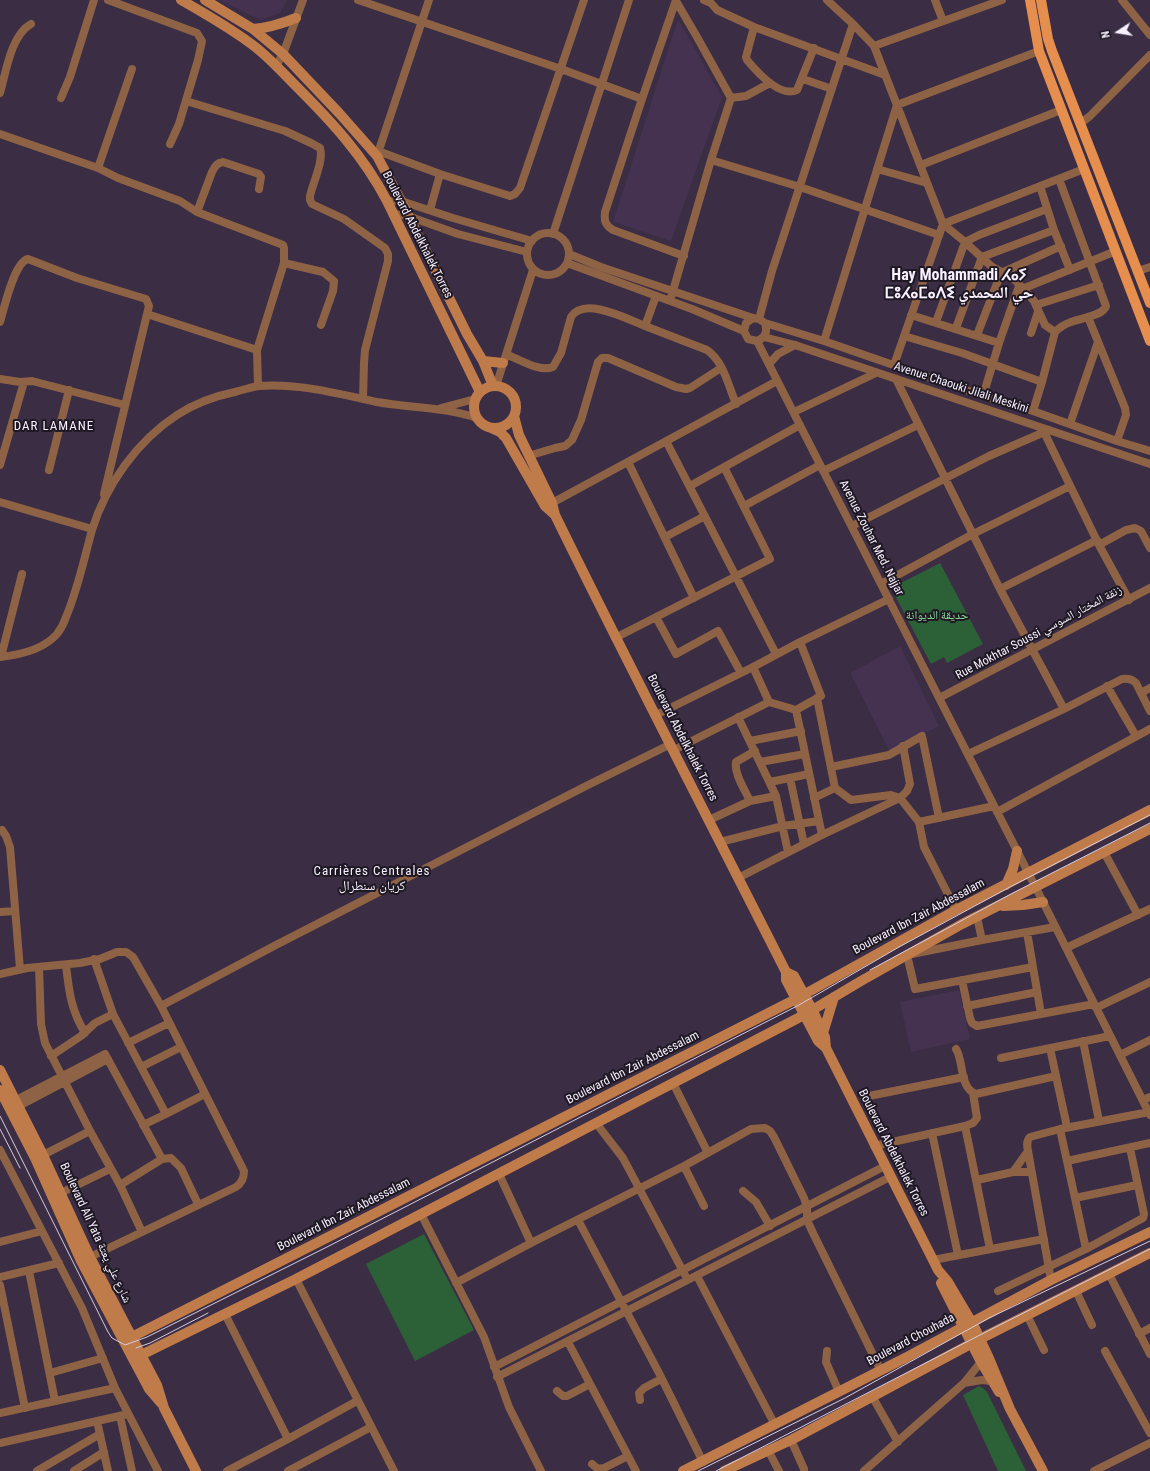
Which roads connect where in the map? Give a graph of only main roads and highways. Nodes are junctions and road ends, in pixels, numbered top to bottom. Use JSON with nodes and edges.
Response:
{"nodes":[{"id":1,"x":1030,"y":0,"type":"edge"},
{"id":2,"x":1041,"y":0,"type":"edge"},
{"id":3,"x":1150,"y":303,"type":"edge"},
{"id":4,"x":1150,"y":341,"type":"edge"}],
"edges":[{"from":1,"to":4,"type":"main road"},
{"from":2,"to":3,"type":"main road"}]}
